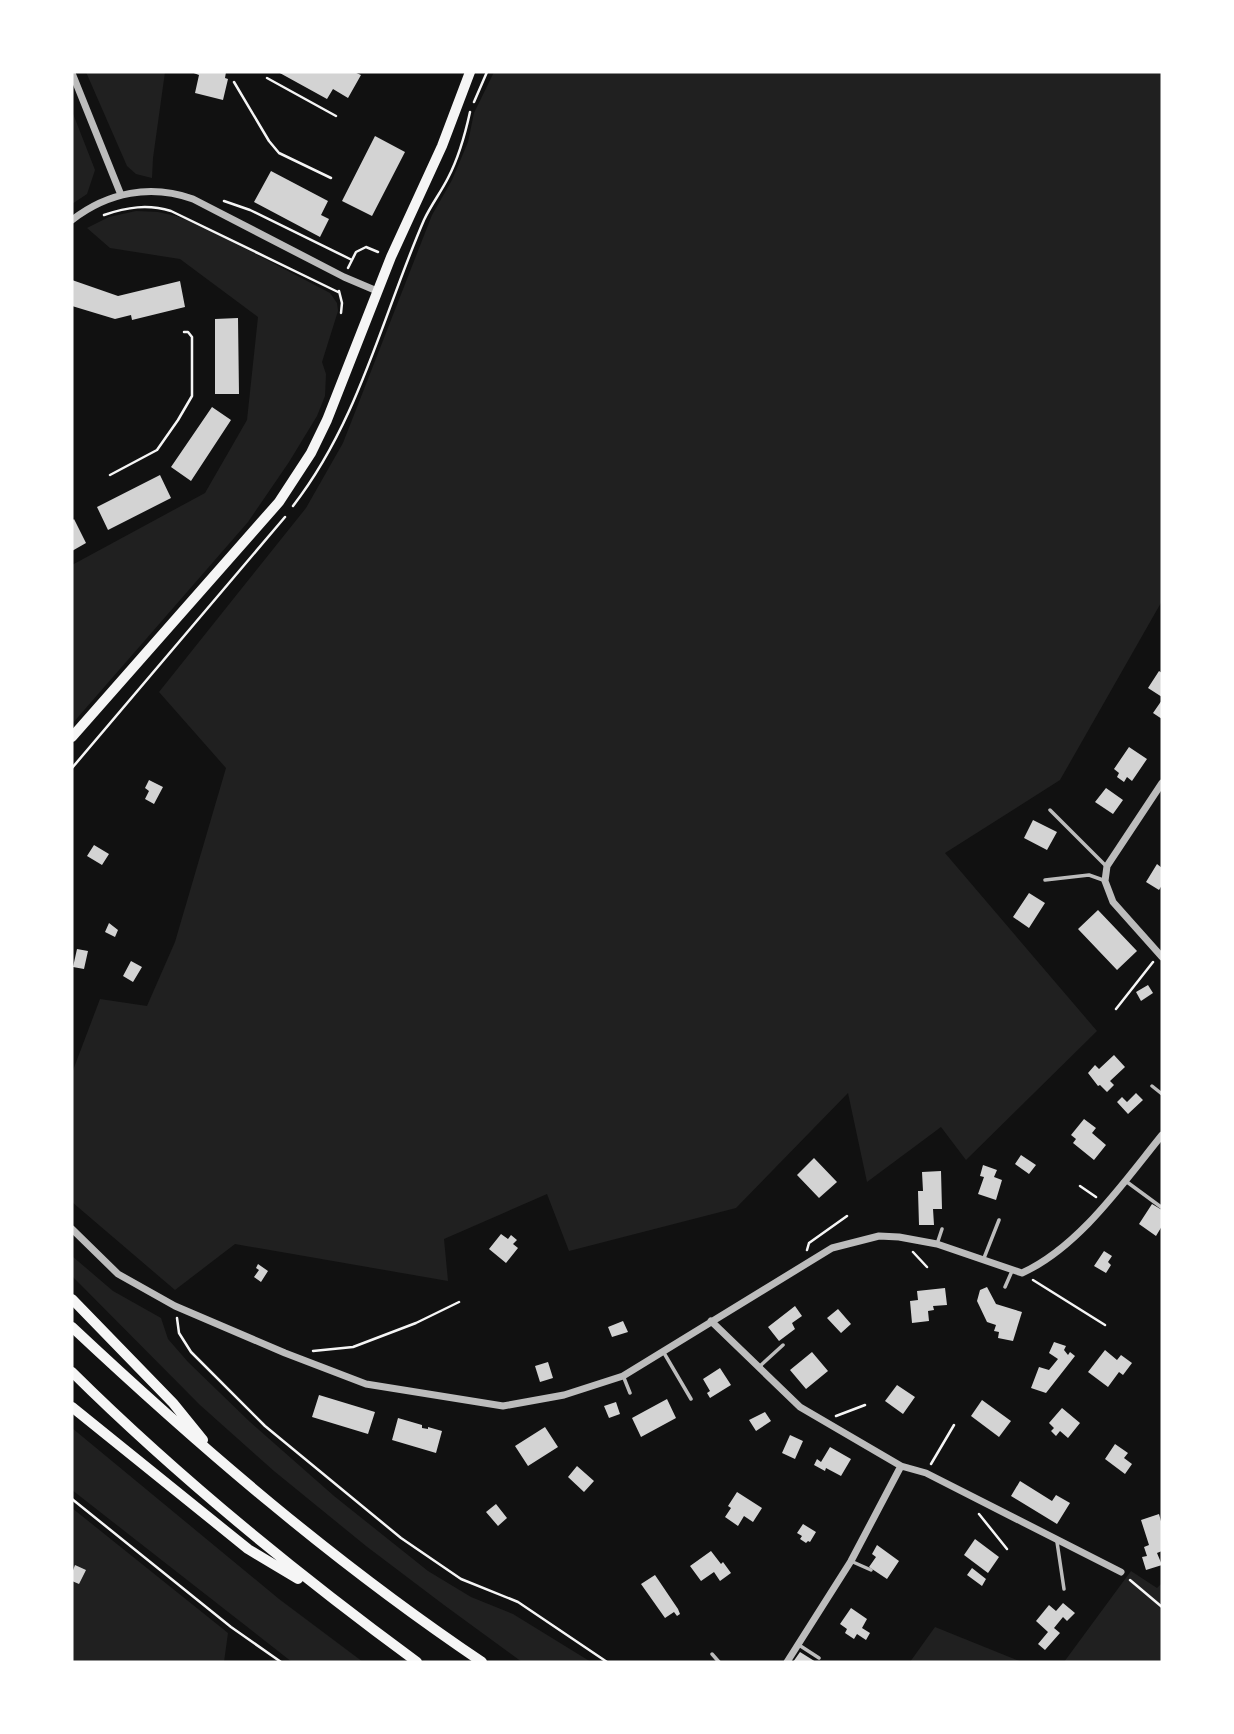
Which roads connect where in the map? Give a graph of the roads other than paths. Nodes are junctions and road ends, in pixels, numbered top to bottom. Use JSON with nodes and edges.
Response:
{"nodes":[{"id":1,"x":470,"y":72,"type":"edge"},
{"id":2,"x":72,"y":73,"type":"edge"},
{"id":3,"x":75,"y":87,"type":"edge"},
{"id":4,"x":121,"y":195,"type":"junction"},
{"id":5,"x":72,"y":220,"type":"edge"},
{"id":6,"x":377,"y":291,"type":"junction"},
{"id":7,"x":72,"y":737,"type":"edge"},
{"id":8,"x":1161,"y":786,"type":"edge"},
{"id":9,"x":1050,"y":810,"type":"dead end"},
{"id":10,"x":1107,"y":866,"type":"junction"},
{"id":11,"x":1045,"y":880,"type":"dead end"},
{"id":12,"x":1105,"y":881,"type":"junction"},
{"id":13,"x":1161,"y":956,"type":"edge"},
{"id":14,"x":1152,"y":1086,"type":"dead end"},
{"id":15,"x":1162,"y":1094,"type":"edge"},
{"id":16,"x":1162,"y":1135,"type":"edge"},
{"id":17,"x":1125,"y":1181,"type":"junction"},
{"id":18,"x":1161,"y":1207,"type":"edge"},
{"id":19,"x":999,"y":1220,"type":"dead end"},
{"id":20,"x":72,"y":1228,"type":"edge"},
{"id":21,"x":942,"y":1229,"type":"dead end"},
{"id":22,"x":937,"y":1244,"type":"junction"},
{"id":23,"x":983,"y":1260,"type":"junction"},
{"id":24,"x":1012,"y":1271,"type":"junction"},
{"id":25,"x":1005,"y":1286,"type":"dead end"},
{"id":26,"x":72,"y":1300,"type":"edge"},
{"id":27,"x":711,"y":1321,"type":"junction"},
{"id":28,"x":72,"y":1327,"type":"edge"},
{"id":29,"x":783,"y":1345,"type":"dead end"},
{"id":30,"x":663,"y":1351,"type":"junction"},
{"id":31,"x":758,"y":1367,"type":"junction"},
{"id":32,"x":72,"y":1372,"type":"edge"},
{"id":33,"x":623,"y":1376,"type":"junction"},
{"id":34,"x":630,"y":1393,"type":"dead end"},
{"id":35,"x":691,"y":1399,"type":"dead end"},
{"id":36,"x":72,"y":1407,"type":"edge"},
{"id":37,"x":222,"y":1464,"type":"junction"},
{"id":38,"x":901,"y":1466,"type":"junction"},
{"id":39,"x":1057,"y":1539,"type":"junction"},
{"id":40,"x":851,"y":1561,"type":"junction"},
{"id":41,"x":871,"y":1570,"type":"dead end"},
{"id":42,"x":1121,"y":1572,"type":"road end"},
{"id":43,"x":1065,"y":1589,"type":"dead end"},
{"id":44,"x":327,"y":1595,"type":"junction"},
{"id":45,"x":799,"y":1645,"type":"junction"},
{"id":46,"x":712,"y":1654,"type":"dead end"},
{"id":47,"x":819,"y":1658,"type":"dead end"},
{"id":48,"x":417,"y":1662,"type":"edge"},
{"id":49,"x":482,"y":1662,"type":"edge"},
{"id":50,"x":719,"y":1662,"type":"edge"},
{"id":51,"x":787,"y":1662,"type":"edge"}],
"edges":[{"from":1,"to":6,"type":"main road"},
{"from":2,"to":3,"type":"street"},
{"from":3,"to":4,"type":"street"},
{"from":4,"to":5,"type":"street"},
{"from":4,"to":6,"type":"street"},
{"from":6,"to":7,"type":"main road"},
{"from":8,"to":10,"type":"street"},
{"from":9,"to":10,"type":"lane"},
{"from":10,"to":12,"type":"street"},
{"from":11,"to":12,"type":"lane"},
{"from":12,"to":13,"type":"street"},
{"from":14,"to":15,"type":"lane"},
{"from":16,"to":17,"type":"street"},
{"from":17,"to":18,"type":"lane"},
{"from":17,"to":24,"type":"street"},
{"from":19,"to":23,"type":"lane"},
{"from":20,"to":33,"type":"street"},
{"from":21,"to":22,"type":"lane"},
{"from":22,"to":23,"type":"street"},
{"from":22,"to":27,"type":"street"},
{"from":23,"to":24,"type":"street"},
{"from":24,"to":25,"type":"lane"},
{"from":26,"to":37,"type":"highway"},
{"from":27,"to":30,"type":"street"},
{"from":27,"to":31,"type":"street"},
{"from":28,"to":37,"type":"highway"},
{"from":29,"to":31,"type":"lane"},
{"from":30,"to":33,"type":"street"},
{"from":30,"to":35,"type":"lane"},
{"from":31,"to":38,"type":"street"},
{"from":32,"to":44,"type":"highway"},
{"from":33,"to":34,"type":"lane"},
{"from":36,"to":44,"type":"highway"},
{"from":37,"to":49,"type":"highway"},
{"from":38,"to":39,"type":"street"},
{"from":38,"to":40,"type":"street"},
{"from":39,"to":42,"type":"street"},
{"from":39,"to":43,"type":"lane"},
{"from":40,"to":41,"type":"lane"},
{"from":40,"to":45,"type":"street"},
{"from":44,"to":48,"type":"highway"},
{"from":45,"to":47,"type":"lane"},
{"from":45,"to":51,"type":"street"},
{"from":46,"to":50,"type":"lane"}]}
